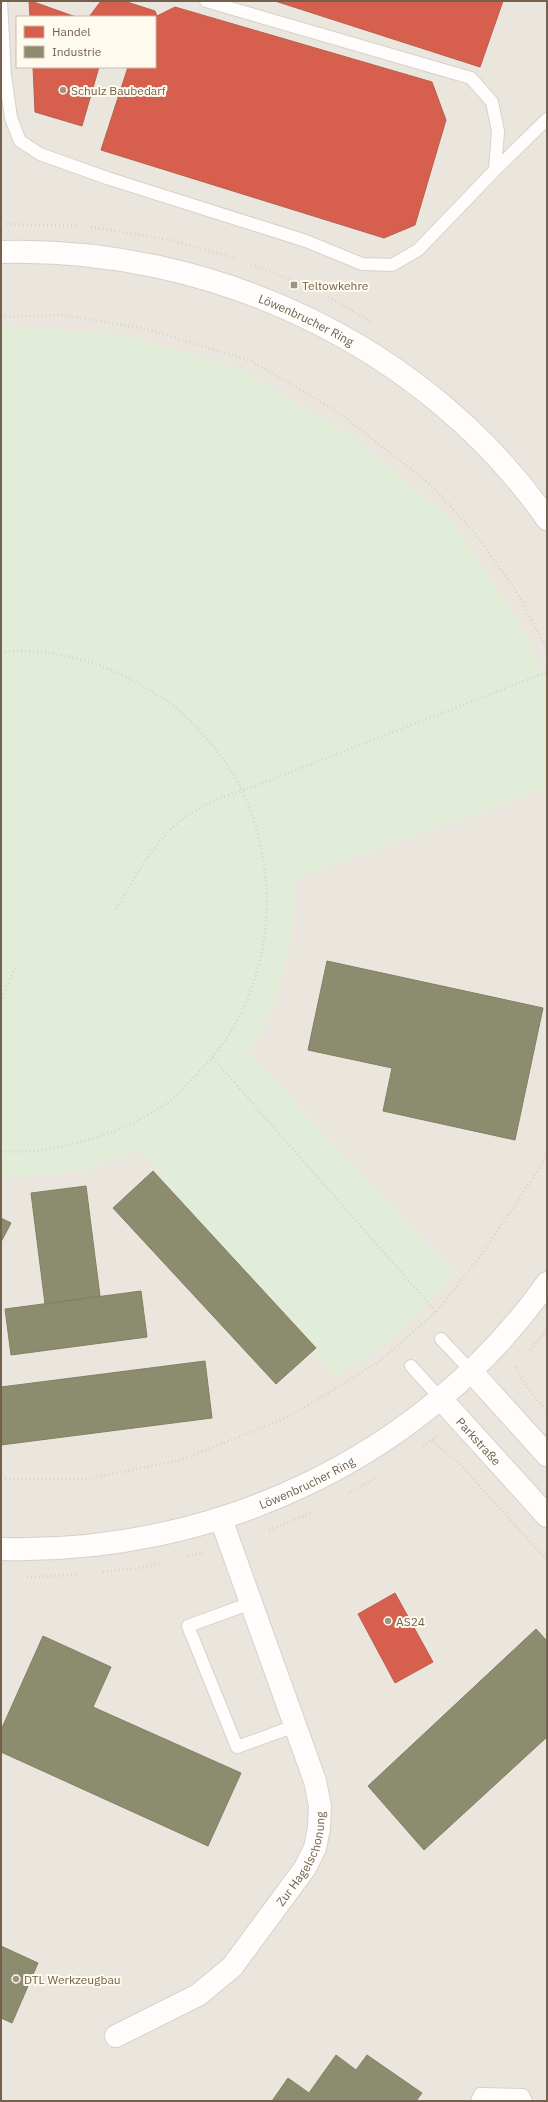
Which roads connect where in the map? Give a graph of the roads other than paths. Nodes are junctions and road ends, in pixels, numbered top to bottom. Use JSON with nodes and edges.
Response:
{"nodes":[{"id":1,"x":2,"y":1,"type":"edge"},
{"id":2,"x":206,"y":1,"type":"edge"},
{"id":3,"x":547,"y":119,"type":"edge"},
{"id":4,"x":495,"y":170,"type":"junction"},
{"id":5,"x":1,"y":252,"type":"edge"},
{"id":6,"x":547,"y":519,"type":"edge"},
{"id":7,"x":547,"y":1283,"type":"edge"},
{"id":8,"x":441,"y":1339,"type":"dead end"},
{"id":9,"x":411,"y":1366,"type":"dead end"},
{"id":10,"x":471,"y":1371,"type":"junction"},
{"id":11,"x":440,"y":1398,"type":"junction"},
{"id":12,"x":547,"y":1455,"type":"edge"},
{"id":13,"x":547,"y":1516,"type":"edge"},
{"id":14,"x":221,"y":1519,"type":"junction"},
{"id":15,"x":1,"y":1549,"type":"edge"},
{"id":16,"x":251,"y":1603,"type":"junction"},
{"id":17,"x":295,"y":1726,"type":"junction"},
{"id":18,"x":116,"y":2036,"type":"dead end"},
{"id":19,"x":477,"y":2101,"type":"edge"},
{"id":20,"x":526,"y":2101,"type":"edge"}],
"edges":[{"from":1,"to":4,"type":"lane"},
{"from":2,"to":4,"type":"lane"},
{"from":3,"to":4,"type":"lane"},
{"from":5,"to":6,"type":"street","name":"Löwenbrucher Ring"},
{"from":7,"to":10,"type":"street","name":"Löwenbrucher Ring"},
{"from":8,"to":10,"type":"lane"},
{"from":9,"to":11,"type":"lane","name":"Parkstraße"},
{"from":10,"to":11,"type":"street","name":"Löwenbrucher Ring"},
{"from":10,"to":12,"type":"street"},
{"from":11,"to":13,"type":"street","name":"Parkstraße"},
{"from":11,"to":14,"type":"street","name":"Löwenbrucher Ring"},
{"from":14,"to":15,"type":"street","name":"Löwenbrucher Ring"},
{"from":14,"to":16,"type":"street","name":"Zur Hagelschonung"},
{"from":16,"to":17,"type":"street","name":"Zur Hagelschonung"},
{"from":16,"to":17,"type":"lane"},
{"from":17,"to":18,"type":"street","name":"Zur Hagelschonung"},
{"from":19,"to":20,"type":"lane"}]}
